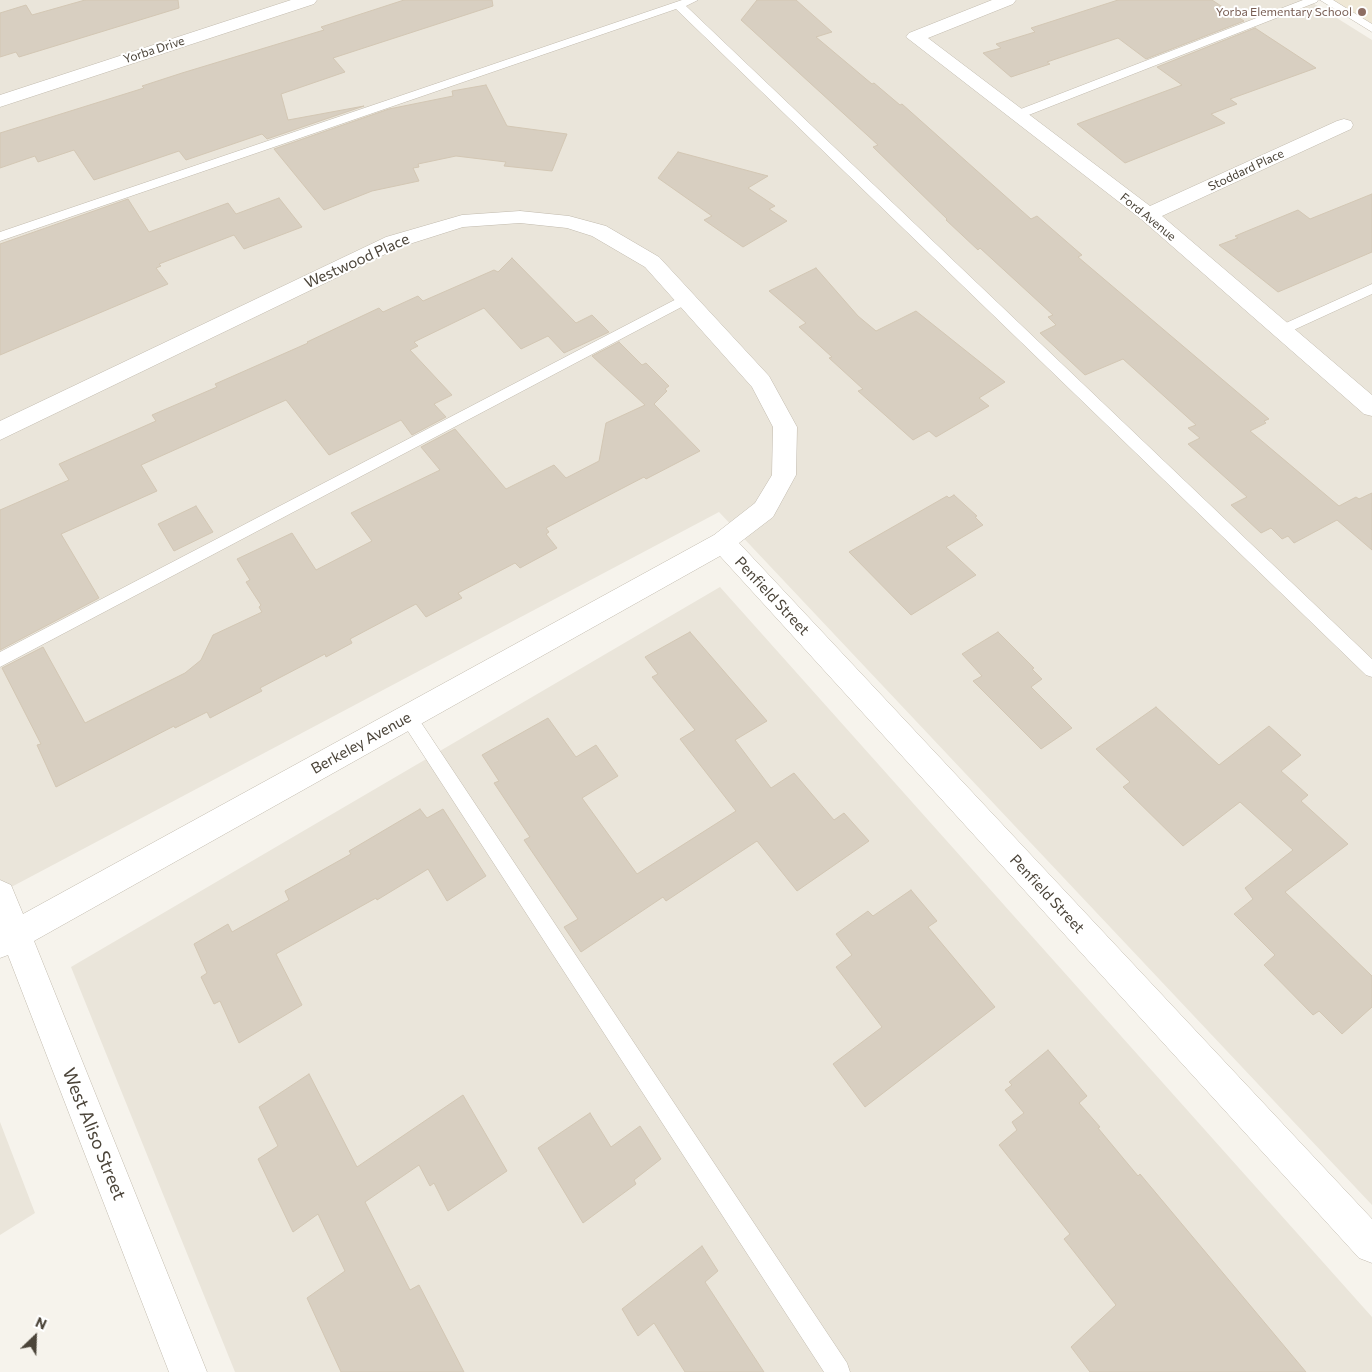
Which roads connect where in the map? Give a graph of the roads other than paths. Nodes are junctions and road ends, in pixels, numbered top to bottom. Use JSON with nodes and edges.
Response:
{"nodes":[{"id":1,"x":308,"y":0,"type":"edge"},
{"id":2,"x":693,"y":0,"type":"edge"},
{"id":3,"x":1007,"y":0,"type":"edge"},
{"id":4,"x":1313,"y":0,"type":"edge"},
{"id":5,"x":1325,"y":0,"type":"edge"},
{"id":6,"x":678,"y":5,"type":"junction"},
{"id":7,"x":1372,"y":29,"type":"edge"},
{"id":8,"x":0,"y":100,"type":"edge"},
{"id":9,"x":1017,"y":115,"type":"junction"},
{"id":10,"x":1344,"y":125,"type":"dead end"},
{"id":11,"x":1148,"y":215,"type":"junction"},
{"id":12,"x":0,"y":237,"type":"edge"},
{"id":13,"x":1372,"y":289,"type":"edge"},
{"id":14,"x":686,"y":299,"type":"junction"},
{"id":15,"x":1282,"y":330,"type":"junction"},
{"id":16,"x":1372,"y":408,"type":"edge"},
{"id":17,"x":0,"y":431,"type":"edge"},
{"id":18,"x":722,"y":542,"type":"junction"},
{"id":19,"x":0,"y":660,"type":"edge"},
{"id":20,"x":1372,"y":670,"type":"edge"},
{"id":21,"x":408,"y":717,"type":"junction"},
{"id":22,"x":0,"y":895,"type":"edge"},
{"id":23,"x":8,"y":939,"type":"edge"},
{"id":24,"x":1372,"y":1245,"type":"edge"},
{"id":25,"x":188,"y":1372,"type":"edge"},
{"id":26,"x":838,"y":1372,"type":"edge"}],
"edges":[{"from":1,"to":8,"type":"street","name":"Yorba Drive"},
{"from":2,"to":6,"type":"lane"},
{"from":3,"to":9,"type":"street","name":"Ford Avenue"},
{"from":4,"to":9,"type":"lane"},
{"from":5,"to":7,"type":"lane"},
{"from":6,"to":12,"type":"lane"},
{"from":6,"to":20,"type":"lane"},
{"from":9,"to":11,"type":"street","name":"Ford Avenue"},
{"from":10,"to":11,"type":"street","name":"Stoddard Place"},
{"from":11,"to":15,"type":"street","name":"Ford Avenue"},
{"from":13,"to":15,"type":"lane"},
{"from":14,"to":17,"type":"street","name":"Westwood Place"},
{"from":14,"to":18,"type":"street","name":"Westwood Place"},
{"from":14,"to":19,"type":"lane"},
{"from":15,"to":16,"type":"street","name":"Ford Avenue"},
{"from":18,"to":21,"type":"street","name":"Berkeley Avenue"},
{"from":18,"to":24,"type":"street","name":"Penfield Street"},
{"from":21,"to":23,"type":"street","name":"Berkeley Avenue"},
{"from":21,"to":26,"type":"lane"},
{"from":22,"to":23,"type":"street","name":"West Aliso Street"},
{"from":23,"to":25,"type":"street","name":"West Aliso Street"}]}
